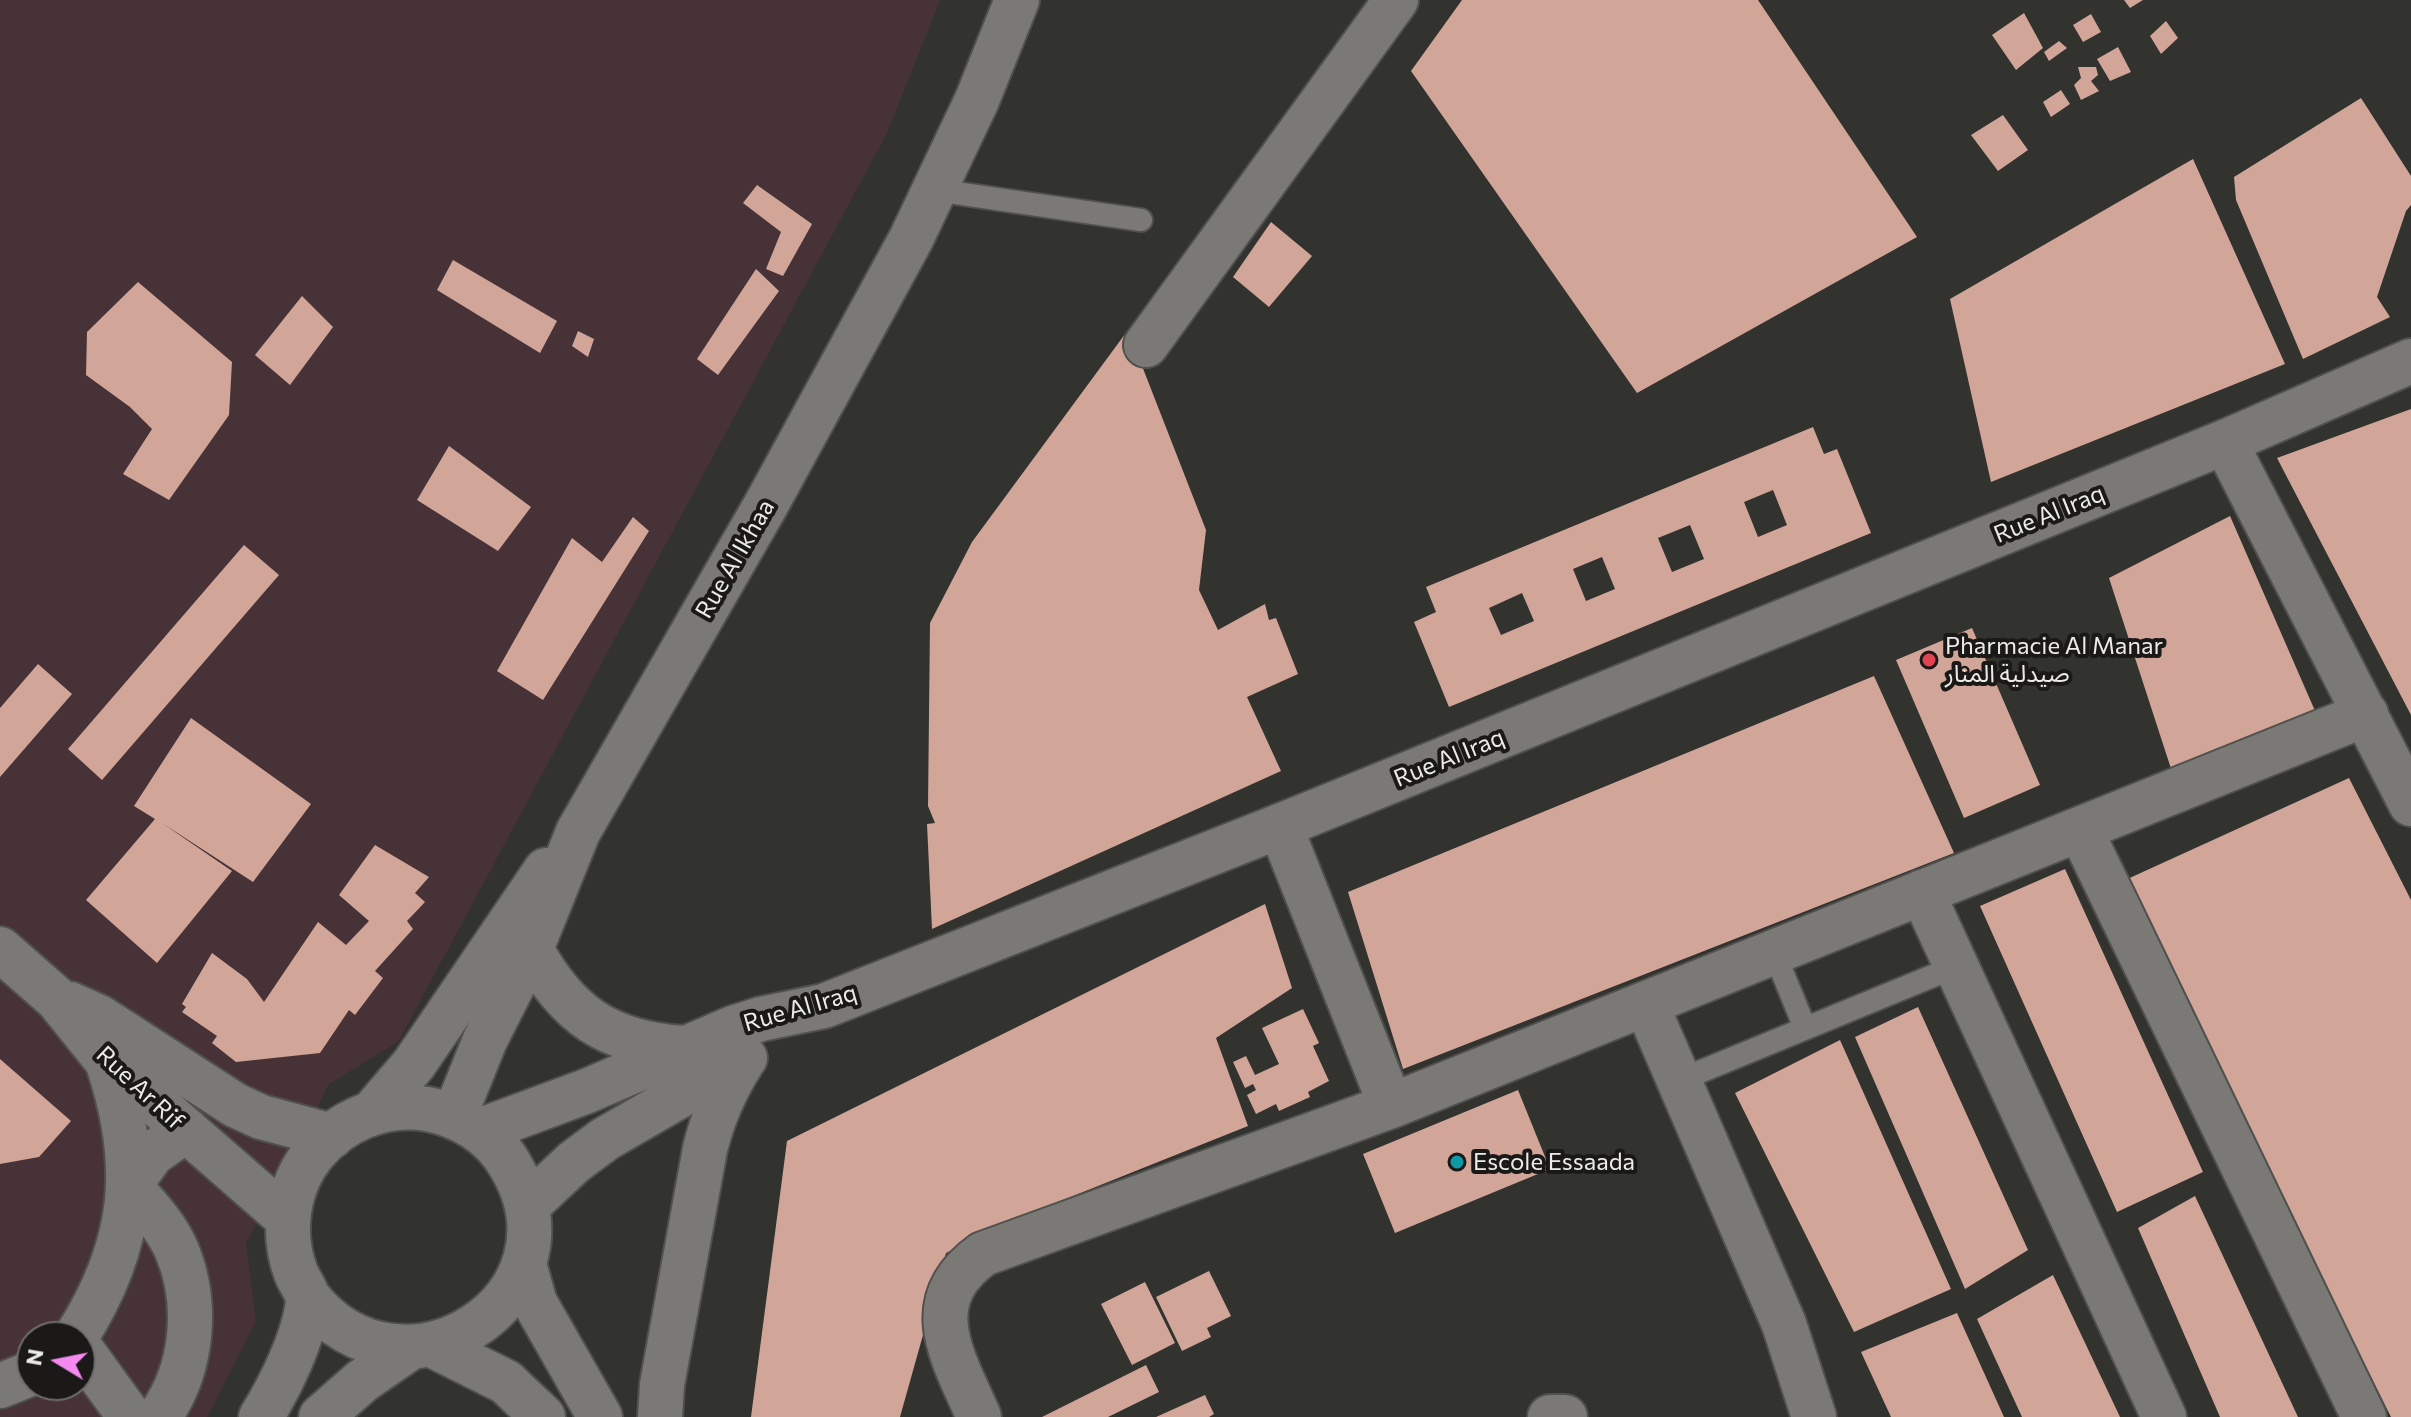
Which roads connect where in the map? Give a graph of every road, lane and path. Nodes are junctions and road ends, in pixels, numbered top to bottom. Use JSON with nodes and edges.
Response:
{"nodes":[{"id":1,"x":1017,"y":0,"type":"edge"},
{"id":2,"x":1396,"y":0,"type":"edge"},
{"id":3,"x":935,"y":190,"type":"junction"},
{"id":4,"x":1141,"y":220,"type":"dead end"},
{"id":5,"x":1146,"y":345,"type":"dead end"},
{"id":6,"x":2411,"y":361,"type":"edge"},
{"id":7,"x":2225,"y":442,"type":"junction"},
{"id":8,"x":2366,"y":714,"type":"junction"},
{"id":9,"x":2411,"y":804,"type":"edge"},
{"id":10,"x":1280,"y":826,"type":"junction"},
{"id":11,"x":2080,"y":829,"type":"junction"},
{"id":12,"x":578,"y":832,"type":"junction"},
{"id":13,"x":1922,"y":892,"type":"junction"},
{"id":14,"x":0,"y":949,"type":"edge"},
{"id":15,"x":531,"y":949,"type":"junction"},
{"id":16,"x":1774,"y":952,"type":"junction"},
{"id":17,"x":1957,"y":966,"type":"junction"},
{"id":18,"x":57,"y":999,"type":"junction"},
{"id":19,"x":1646,"y":1004,"type":"junction"},
{"id":20,"x":824,"y":1006,"type":"junction"},
{"id":21,"x":1805,"y":1028,"type":"junction"},
{"id":22,"x":683,"y":1048,"type":"junction"},
{"id":23,"x":744,"y":1059,"type":"junction"},
{"id":24,"x":107,"y":1061,"type":"junction"},
{"id":25,"x":1680,"y":1080,"type":"junction"},
{"id":26,"x":1391,"y":1106,"type":"junction"},
{"id":27,"x":372,"y":1113,"type":"junction"},
{"id":28,"x":467,"y":1124,"type":"junction"},
{"id":29,"x":186,"y":1130,"type":"junction"},
{"id":30,"x":332,"y":1136,"type":"junction"},
{"id":31,"x":129,"y":1186,"type":"junction"},
{"id":32,"x":527,"y":1206,"type":"junction"},
{"id":33,"x":288,"y":1219,"type":"junction"},
{"id":34,"x":524,"y":1264,"type":"junction"},
{"id":35,"x":308,"y":1297,"type":"junction"},
{"id":36,"x":86,"y":1321,"type":"edge"},
{"id":37,"x":422,"y":1348,"type":"junction"},
{"id":38,"x":96,"y":1370,"type":"edge"},
{"id":39,"x":130,"y":1417,"type":"edge"},
{"id":40,"x":159,"y":1417,"type":"edge"},
{"id":41,"x":261,"y":1417,"type":"edge"},
{"id":42,"x":321,"y":1417,"type":"edge"},
{"id":43,"x":543,"y":1417,"type":"edge"},
{"id":44,"x":600,"y":1417,"type":"edge"},
{"id":45,"x":660,"y":1417,"type":"edge"},
{"id":46,"x":979,"y":1417,"type":"edge"},
{"id":47,"x":1550,"y":1417,"type":"edge"},
{"id":48,"x":1565,"y":1417,"type":"edge"},
{"id":49,"x":1814,"y":1417,"type":"edge"},
{"id":50,"x":2164,"y":1417,"type":"edge"},
{"id":51,"x":2364,"y":1417,"type":"edge"}],
"edges":[{"from":1,"to":3,"type":"street","name":"Rue Al Ikhaa"},
{"from":2,"to":5,"type":"street"},
{"from":3,"to":4,"type":"lane"},
{"from":3,"to":12,"type":"street","name":"Rue Al Ikhaa"},
{"from":6,"to":7,"type":"street","name":"Rue Al Iraq"},
{"from":7,"to":8,"type":"street"},
{"from":7,"to":10,"type":"street","name":"Rue Al Iraq"},
{"from":8,"to":9,"type":"street"},
{"from":8,"to":11,"type":"street"},
{"from":10,"to":20,"type":"street","name":"Rue Al Iraq"},
{"from":10,"to":26,"type":"street"},
{"from":11,"to":13,"type":"street"},
{"from":11,"to":51,"type":"street"},
{"from":12,"to":15,"type":"street","name":"Rue Al Ikhaa"},
{"from":12,"to":27,"type":"street"},
{"from":13,"to":16,"type":"street"},
{"from":13,"to":17,"type":"street"},
{"from":14,"to":18,"type":"street","name":"Rue Ar Rif"},
{"from":15,"to":22,"type":"street"},
{"from":15,"to":28,"type":"street","name":"Rue Al Ikhaa"},
{"from":16,"to":19,"type":"street"},
{"from":16,"to":21,"type":"lane"},
{"from":17,"to":21,"type":"lane"},
{"from":17,"to":50,"type":"street"},
{"from":18,"to":24,"type":"street","name":"Rue Ar Rif"},
{"from":18,"to":30,"type":"street"},
{"from":19,"to":25,"type":"street"},
{"from":19,"to":26,"type":"street"},
{"from":20,"to":22,"type":"street","name":"Rue Al Iraq"},
{"from":20,"to":23,"type":"street"},
{"from":21,"to":25,"type":"lane"},
{"from":22,"to":28,"type":"street","name":"Rue Al Iraq"},
{"from":23,"to":32,"type":"street"},
{"from":23,"to":45,"type":"street"},
{"from":24,"to":29,"type":"street","name":"Rue Ar Rif"},
{"from":24,"to":31,"type":"street"},
{"from":25,"to":49,"type":"street"},
{"from":26,"to":46,"type":"street"},
{"from":27,"to":28,"type":"street"},
{"from":27,"to":30,"type":"street"},
{"from":28,"to":32,"type":"street"},
{"from":29,"to":31,"type":"street"},
{"from":29,"to":33,"type":"street","name":"Rue Ar Rif"},
{"from":30,"to":33,"type":"street"},
{"from":31,"to":36,"type":"street"},
{"from":31,"to":40,"type":"street"},
{"from":32,"to":34,"type":"street"},
{"from":33,"to":35,"type":"street"},
{"from":34,"to":37,"type":"street"},
{"from":34,"to":44,"type":"street"},
{"from":35,"to":37,"type":"street"},
{"from":35,"to":41,"type":"street"},
{"from":37,"to":42,"type":"street"},
{"from":37,"to":43,"type":"street"},
{"from":38,"to":39,"type":"street"},
{"from":47,"to":48,"type":"street"}]}
